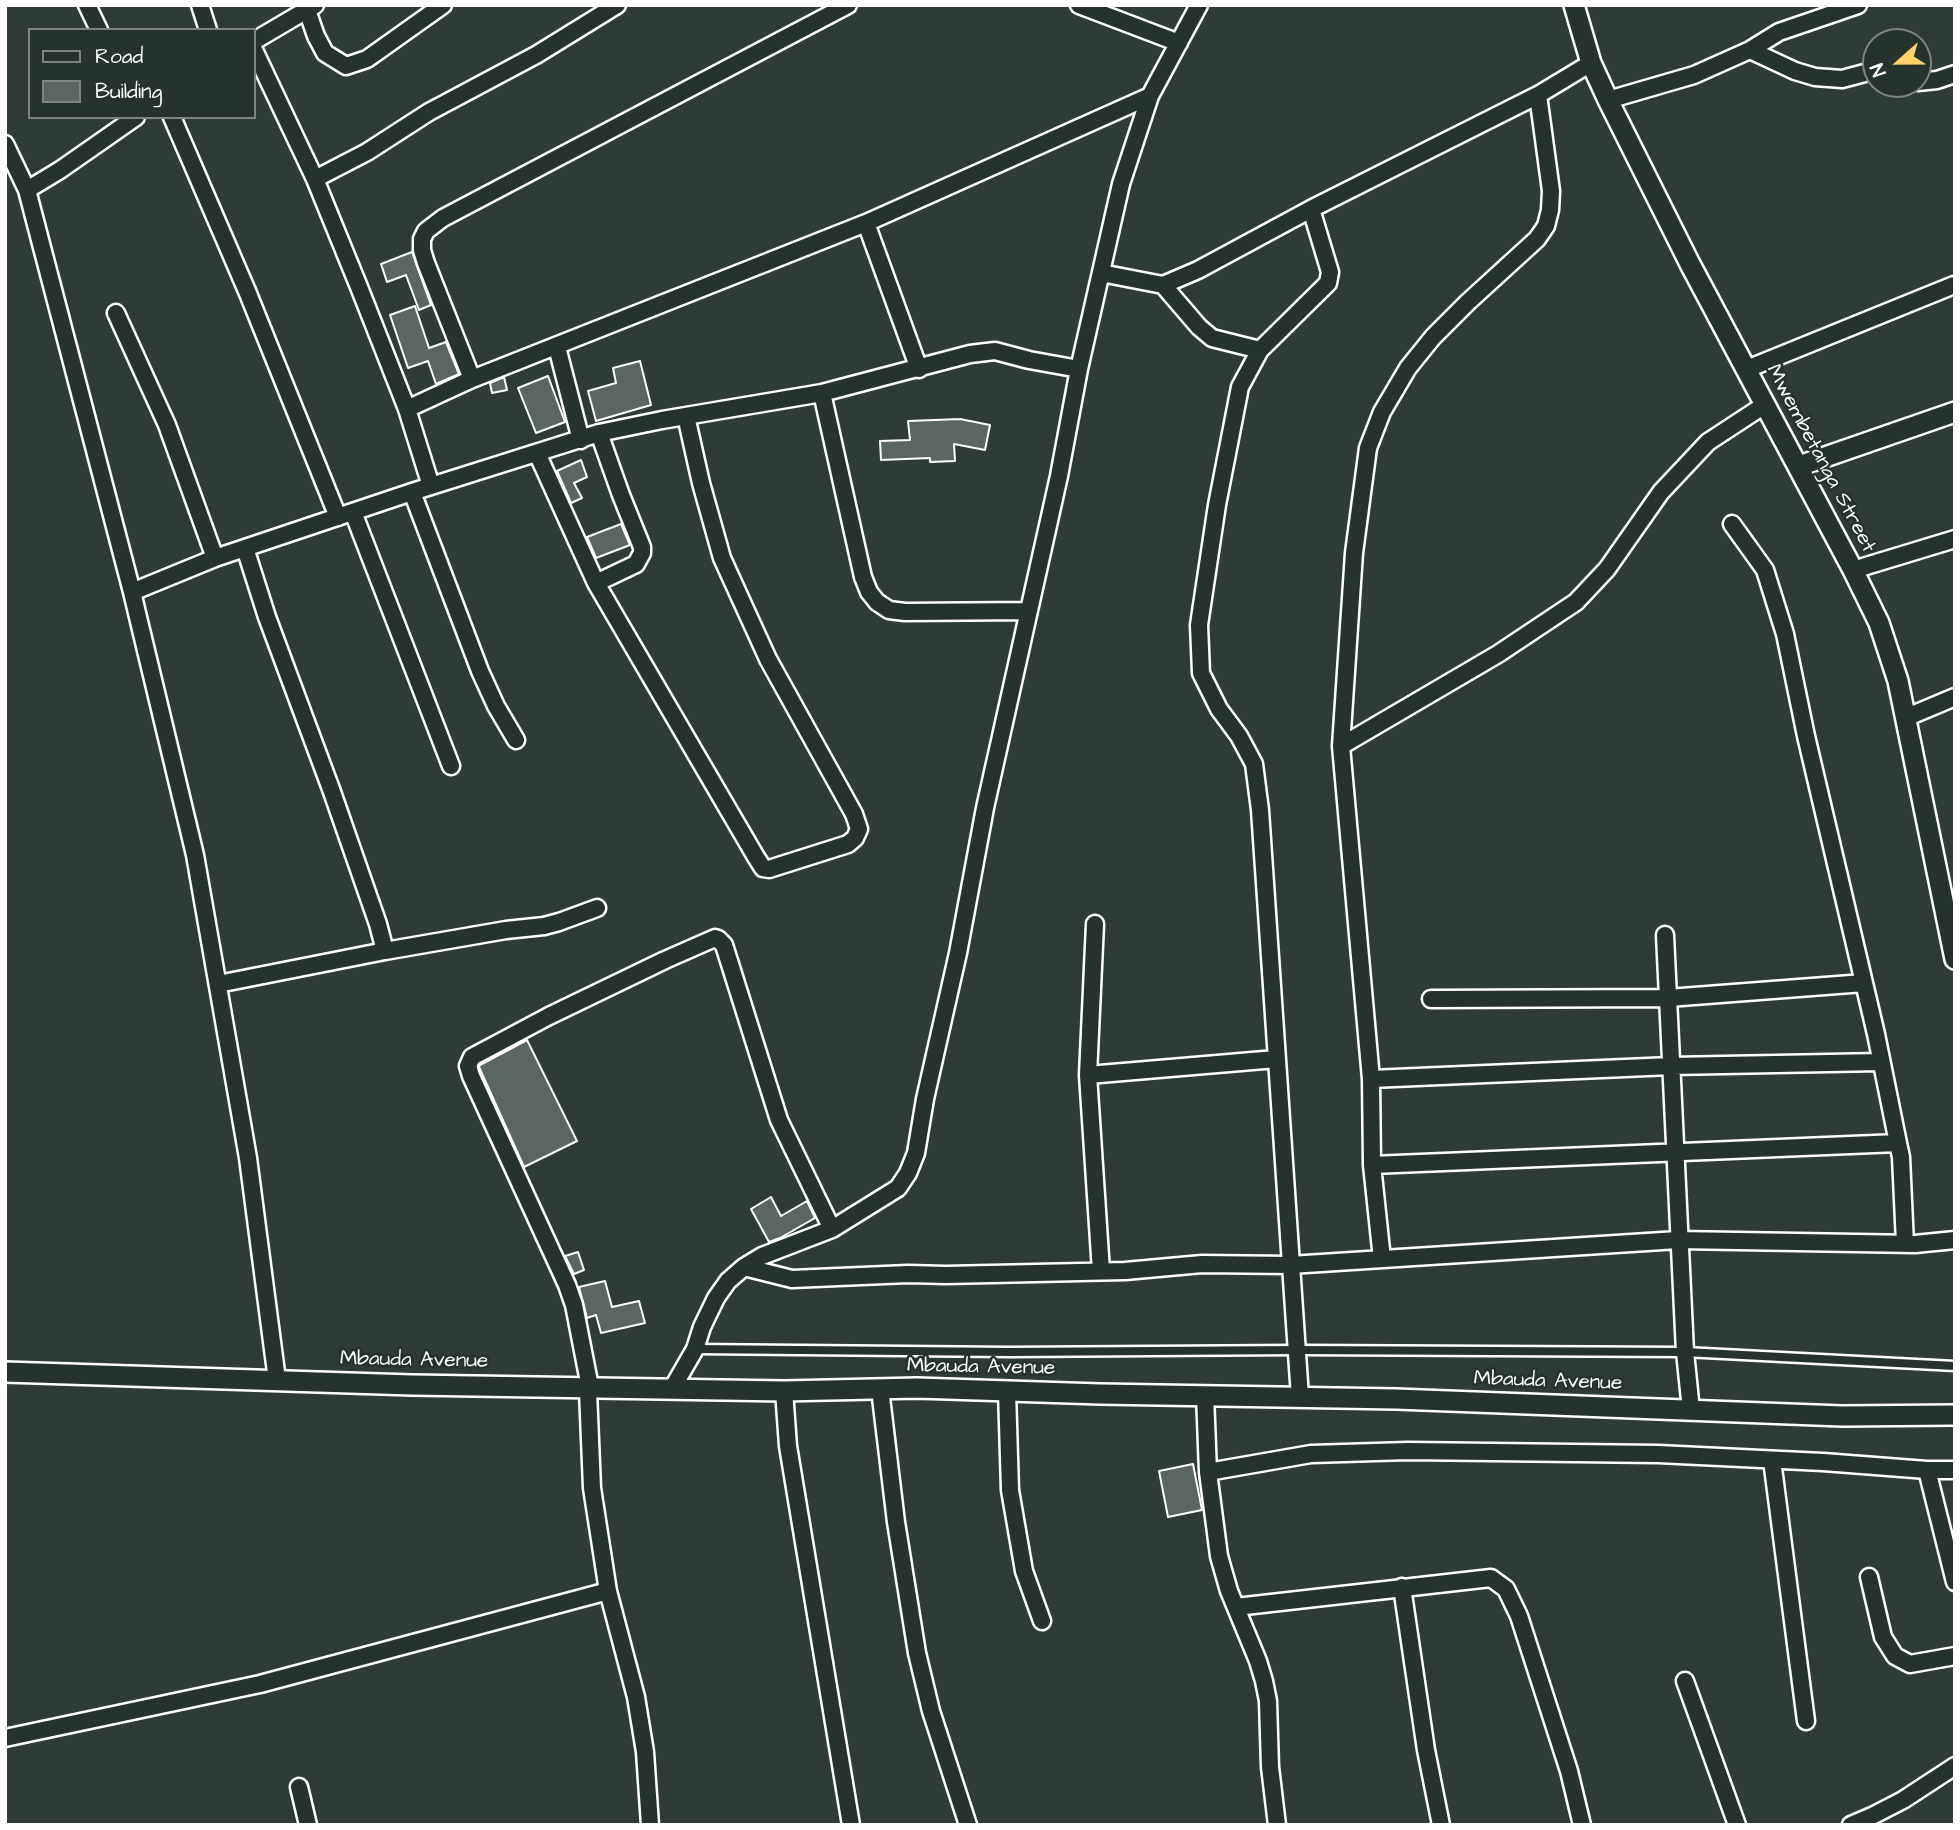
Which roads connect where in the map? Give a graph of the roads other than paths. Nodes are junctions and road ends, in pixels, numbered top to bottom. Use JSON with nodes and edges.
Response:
{"nodes":[{"id":1,"x":88,"y":5,"type":"edge"},
{"id":2,"x":200,"y":5,"type":"edge"},
{"id":3,"x":443,"y":5,"type":"edge"},
{"id":4,"x":617,"y":5,"type":"edge"},
{"id":5,"x":848,"y":5,"type":"edge"},
{"id":6,"x":1079,"y":5,"type":"edge"},
{"id":7,"x":1199,"y":5,"type":"edge"},
{"id":8,"x":1574,"y":5,"type":"edge"},
{"id":9,"x":1858,"y":5,"type":"edge"},
{"id":10,"x":311,"y":8,"type":"edge"},
{"id":11,"x":98,"y":28,"type":"edge"},
{"id":12,"x":207,"y":28,"type":"edge"},
{"id":13,"x":256,"y":40,"type":"edge"},
{"id":14,"x":1179,"y":43,"type":"junction"},
{"id":15,"x":1750,"y":50,"type":"junction"},
{"id":16,"x":256,"y":54,"type":"edge"},
{"id":17,"x":1591,"y":63,"type":"junction"},
{"id":18,"x":1862,"y":73,"type":"edge"},
{"id":19,"x":1955,"y":74,"type":"edge"},
{"id":20,"x":1932,"y":81,"type":"edge"},
{"id":21,"x":1538,"y":95,"type":"junction"},
{"id":22,"x":1150,"y":96,"type":"junction"},
{"id":23,"x":1608,"y":100,"type":"junction"},
{"id":24,"x":133,"y":119,"type":"edge"},
{"id":25,"x":174,"y":119,"type":"edge"},
{"id":26,"x":5,"y":144,"type":"edge"},
{"id":27,"x":315,"y":179,"type":"junction"},
{"id":28,"x":27,"y":190,"type":"junction"},
{"id":29,"x":1311,"y":209,"type":"junction"},
{"id":30,"x":866,"y":223,"type":"junction"},
{"id":31,"x":1101,"y":273,"type":"junction"},
{"id":32,"x":1163,"y":285,"type":"junction"},
{"id":33,"x":1954,"y":285,"type":"edge"},
{"id":34,"x":116,"y":313,"type":"dead end"},
{"id":35,"x":557,"y":347,"type":"junction"},
{"id":36,"x":1260,"y":351,"type":"junction"},
{"id":37,"x":919,"y":369,"type":"junction"},
{"id":38,"x":1079,"y":369,"type":"junction"},
{"id":39,"x":1747,"y":369,"type":"junction"},
{"id":40,"x":472,"y":379,"type":"junction"},
{"id":41,"x":822,"y":393,"type":"junction"},
{"id":42,"x":1766,"y":404,"type":"junction"},
{"id":43,"x":407,"y":408,"type":"junction"},
{"id":44,"x":1955,"y":412,"type":"edge"},
{"id":45,"x":686,"y":416,"type":"junction"},
{"id":46,"x":599,"y":433,"type":"junction"},
{"id":47,"x":581,"y":440,"type":"junction"},
{"id":48,"x":537,"y":453,"type":"junction"},
{"id":49,"x":1799,"y":466,"type":"junction"},
{"id":50,"x":431,"y":486,"type":"junction"},
{"id":51,"x":412,"y":492,"type":"junction"},
{"id":52,"x":346,"y":515,"type":"junction"},
{"id":53,"x":1732,"y":524,"type":"dead end"},
{"id":54,"x":1955,"y":539,"type":"edge"},
{"id":55,"x":245,"y":548,"type":"junction"},
{"id":56,"x":215,"y":558,"type":"junction"},
{"id":57,"x":1853,"y":570,"type":"junction"},
{"id":58,"x":596,"y":583,"type":"junction"},
{"id":59,"x":132,"y":592,"type":"junction"},
{"id":60,"x":1029,"y":611,"type":"junction"},
{"id":61,"x":1955,"y":697,"type":"edge"},
{"id":62,"x":1905,"y":718,"type":"junction"},
{"id":63,"x":516,"y":740,"type":"dead end"},
{"id":64,"x":1341,"y":746,"type":"junction"},
{"id":65,"x":452,"y":766,"type":"dead end"},
{"id":66,"x":597,"y":908,"type":"dead end"},
{"id":67,"x":1095,"y":924,"type":"dead end"},
{"id":68,"x":1665,"y":935,"type":"dead end"},
{"id":69,"x":385,"y":951,"type":"junction"},
{"id":70,"x":1955,"y":959,"type":"edge"},
{"id":71,"x":1864,"y":983,"type":"junction"},
{"id":72,"x":218,"y":984,"type":"junction"},
{"id":73,"x":1668,"y":998,"type":"junction"},
{"id":74,"x":1431,"y":999,"type":"dead end"},
{"id":75,"x":1276,"y":1059,"type":"junction"},
{"id":76,"x":1881,"y":1062,"type":"junction"},
{"id":77,"x":1671,"y":1066,"type":"junction"},
{"id":78,"x":1088,"y":1075,"type":"junction"},
{"id":79,"x":1371,"y":1079,"type":"junction"},
{"id":80,"x":1898,"y":1143,"type":"junction"},
{"id":81,"x":1675,"y":1153,"type":"junction"},
{"id":82,"x":1372,"y":1165,"type":"junction"},
{"id":83,"x":832,"y":1228,"type":"junction"},
{"id":84,"x":1678,"y":1240,"type":"junction"},
{"id":85,"x":1955,"y":1240,"type":"edge"},
{"id":86,"x":1905,"y":1244,"type":"junction"},
{"id":87,"x":1382,"y":1259,"type":"junction"},
{"id":88,"x":1290,"y":1265,"type":"junction"},
{"id":89,"x":744,"y":1267,"type":"junction"},
{"id":90,"x":1101,"y":1271,"type":"junction"},
{"id":91,"x":695,"y":1349,"type":"junction"},
{"id":92,"x":1297,"y":1350,"type":"junction"},
{"id":93,"x":1685,"y":1352,"type":"junction"},
{"id":94,"x":1955,"y":1366,"type":"edge"},
{"id":95,"x":5,"y":1372,"type":"edge"},
{"id":96,"x":277,"y":1380,"type":"junction"},
{"id":97,"x":590,"y":1387,"type":"junction"},
{"id":98,"x":672,"y":1388,"type":"junction"},
{"id":99,"x":880,"y":1389,"type":"junction"},
{"id":100,"x":784,"y":1391,"type":"junction"},
{"id":101,"x":1007,"y":1391,"type":"junction"},
{"id":102,"x":1205,"y":1395,"type":"junction"},
{"id":103,"x":1300,"y":1397,"type":"junction"},
{"id":104,"x":1691,"y":1410,"type":"junction"},
{"id":105,"x":1955,"y":1415,"type":"edge"},
{"id":106,"x":1772,"y":1460,"type":"junction"},
{"id":107,"x":1955,"y":1470,"type":"edge"},
{"id":108,"x":1927,"y":1471,"type":"junction"},
{"id":109,"x":1208,"y":1472,"type":"junction"},
{"id":110,"x":1868,"y":1577,"type":"dead end"},
{"id":111,"x":1955,"y":1582,"type":"edge"},
{"id":112,"x":1402,"y":1587,"type":"junction"},
{"id":113,"x":608,"y":1591,"type":"junction"},
{"id":114,"x":1236,"y":1607,"type":"junction"},
{"id":115,"x":1042,"y":1621,"type":"dead end"},
{"id":116,"x":1955,"y":1656,"type":"edge"},
{"id":117,"x":1685,"y":1681,"type":"dead end"},
{"id":118,"x":1806,"y":1721,"type":"dead end"},
{"id":119,"x":5,"y":1738,"type":"edge"},
{"id":120,"x":1955,"y":1766,"type":"edge"},
{"id":121,"x":299,"y":1787,"type":"dead end"},
{"id":122,"x":650,"y":1824,"type":"edge"},
{"id":123,"x":308,"y":1825,"type":"edge"},
{"id":124,"x":851,"y":1825,"type":"edge"},
{"id":125,"x":968,"y":1825,"type":"edge"},
{"id":126,"x":1277,"y":1825,"type":"edge"},
{"id":127,"x":1441,"y":1825,"type":"edge"},
{"id":128,"x":1582,"y":1825,"type":"edge"},
{"id":129,"x":1737,"y":1825,"type":"edge"},
{"id":130,"x":1851,"y":1825,"type":"edge"}],
"edges":[{"from":1,"to":11,"type":"street"},
{"from":2,"to":12,"type":"street"},
{"from":3,"to":10,"type":"street"},
{"from":4,"to":27,"type":"street"},
{"from":5,"to":40,"type":"street"},
{"from":6,"to":14,"type":"street"},
{"from":7,"to":14,"type":"street"},
{"from":8,"to":17,"type":"street","name":"Mwembetanga Street"},
{"from":9,"to":15,"type":"street"},
{"from":10,"to":13,"type":"street"},
{"from":14,"to":22,"type":"street"},
{"from":15,"to":18,"type":"street"},
{"from":15,"to":23,"type":"street"},
{"from":16,"to":27,"type":"street"},
{"from":17,"to":21,"type":"street"},
{"from":17,"to":23,"type":"street","name":"Mwembetanga Street"},
{"from":19,"to":20,"type":"street"},
{"from":21,"to":29,"type":"street"},
{"from":21,"to":64,"type":"street"},
{"from":22,"to":30,"type":"street"},
{"from":22,"to":31,"type":"street"},
{"from":23,"to":39,"type":"street","name":"Mwembetanga Street"},
{"from":24,"to":28,"type":"street"},
{"from":25,"to":52,"type":"street"},
{"from":26,"to":28,"type":"street"},
{"from":27,"to":43,"type":"street"},
{"from":28,"to":59,"type":"street"},
{"from":29,"to":32,"type":"street"},
{"from":29,"to":36,"type":"street"},
{"from":30,"to":35,"type":"street"},
{"from":30,"to":37,"type":"street"},
{"from":31,"to":32,"type":"street"},
{"from":31,"to":38,"type":"street"},
{"from":32,"to":36,"type":"street"},
{"from":33,"to":39,"type":"street"},
{"from":34,"to":56,"type":"street"},
{"from":35,"to":40,"type":"street"},
{"from":35,"to":47,"type":"street"},
{"from":36,"to":75,"type":"street"},
{"from":37,"to":38,"type":"street"},
{"from":37,"to":41,"type":"street"},
{"from":38,"to":60,"type":"street"},
{"from":39,"to":42,"type":"street","name":"Mwembetanga Street"},
{"from":40,"to":43,"type":"street"},
{"from":41,"to":45,"type":"street"},
{"from":41,"to":60,"type":"street"},
{"from":42,"to":49,"type":"street","name":"Mwembetanga Street"},
{"from":42,"to":64,"type":"street"},
{"from":43,"to":50,"type":"street"},
{"from":44,"to":49,"type":"street"},
{"from":45,"to":46,"type":"street"},
{"from":45,"to":58,"type":"street"},
{"from":46,"to":47,"type":"street"},
{"from":46,"to":58,"type":"street"},
{"from":47,"to":48,"type":"street"},
{"from":48,"to":50,"type":"street"},
{"from":48,"to":58,"type":"street"},
{"from":49,"to":57,"type":"street","name":"Mwembetanga Street"},
{"from":50,"to":51,"type":"street"},
{"from":51,"to":52,"type":"street"},
{"from":51,"to":63,"type":"street"},
{"from":52,"to":55,"type":"street"},
{"from":52,"to":65,"type":"street"},
{"from":53,"to":71,"type":"street"},
{"from":54,"to":57,"type":"street"},
{"from":55,"to":56,"type":"street"},
{"from":55,"to":69,"type":"street"},
{"from":56,"to":59,"type":"street"},
{"from":57,"to":62,"type":"street","name":"Mwembetanga Street"},
{"from":59,"to":72,"type":"street"},
{"from":60,"to":83,"type":"street"},
{"from":61,"to":62,"type":"street"},
{"from":62,"to":70,"type":"street","name":"Mwembetanga Street"},
{"from":64,"to":79,"type":"street"},
{"from":66,"to":69,"type":"street"},
{"from":67,"to":78,"type":"street"},
{"from":68,"to":73,"type":"street"},
{"from":69,"to":72,"type":"street"},
{"from":71,"to":73,"type":"street"},
{"from":71,"to":76,"type":"street"},
{"from":72,"to":96,"type":"street"},
{"from":73,"to":74,"type":"street"},
{"from":73,"to":77,"type":"street"},
{"from":75,"to":78,"type":"street"},
{"from":75,"to":88,"type":"street"},
{"from":76,"to":77,"type":"street"},
{"from":76,"to":80,"type":"street"},
{"from":77,"to":79,"type":"street"},
{"from":77,"to":81,"type":"street"},
{"from":78,"to":90,"type":"street"},
{"from":79,"to":82,"type":"street"},
{"from":80,"to":81,"type":"street"},
{"from":80,"to":86,"type":"street"},
{"from":81,"to":82,"type":"street"},
{"from":81,"to":84,"type":"street"},
{"from":82,"to":87,"type":"street"},
{"from":83,"to":89,"type":"street"},
{"from":83,"to":97,"type":"street"},
{"from":84,"to":86,"type":"street"},
{"from":84,"to":87,"type":"street"},
{"from":84,"to":93,"type":"street"},
{"from":85,"to":86,"type":"street"},
{"from":87,"to":88,"type":"street"},
{"from":88,"to":90,"type":"street"},
{"from":88,"to":92,"type":"street"},
{"from":89,"to":90,"type":"street"},
{"from":89,"to":91,"type":"street"},
{"from":91,"to":92,"type":"lane"},
{"from":91,"to":98,"type":"street"},
{"from":92,"to":93,"type":"lane"},
{"from":92,"to":103,"type":"street"},
{"from":93,"to":94,"type":"lane"},
{"from":93,"to":104,"type":"street"},
{"from":95,"to":96,"type":"street","name":"Mbauda Avenue"},
{"from":96,"to":97,"type":"street","name":"Mbauda Avenue"},
{"from":97,"to":98,"type":"street","name":"Mbauda Avenue"},
{"from":97,"to":113,"type":"street"},
{"from":98,"to":100,"type":"street","name":"Mbauda Avenue"},
{"from":99,"to":100,"type":"street","name":"Mbauda Avenue"},
{"from":99,"to":101,"type":"street","name":"Mbauda Avenue"},
{"from":99,"to":125,"type":"street"},
{"from":100,"to":124,"type":"street"},
{"from":101,"to":102,"type":"street","name":"Mbauda Avenue"},
{"from":101,"to":115,"type":"street"},
{"from":102,"to":103,"type":"street","name":"Mbauda Avenue"},
{"from":102,"to":109,"type":"street"},
{"from":103,"to":104,"type":"street","name":"Mbauda Avenue"},
{"from":104,"to":105,"type":"street","name":"Mbauda Avenue"},
{"from":106,"to":108,"type":"street"},
{"from":106,"to":109,"type":"street"},
{"from":106,"to":118,"type":"street"},
{"from":107,"to":108,"type":"street"},
{"from":108,"to":111,"type":"street"},
{"from":109,"to":114,"type":"street"},
{"from":110,"to":116,"type":"street"},
{"from":112,"to":114,"type":"street"},
{"from":112,"to":127,"type":"street"},
{"from":112,"to":128,"type":"street"},
{"from":113,"to":119,"type":"street"},
{"from":113,"to":122,"type":"street"},
{"from":114,"to":126,"type":"street"},
{"from":117,"to":129,"type":"street"},
{"from":120,"to":130,"type":"street"},
{"from":121,"to":123,"type":"street"}]}
